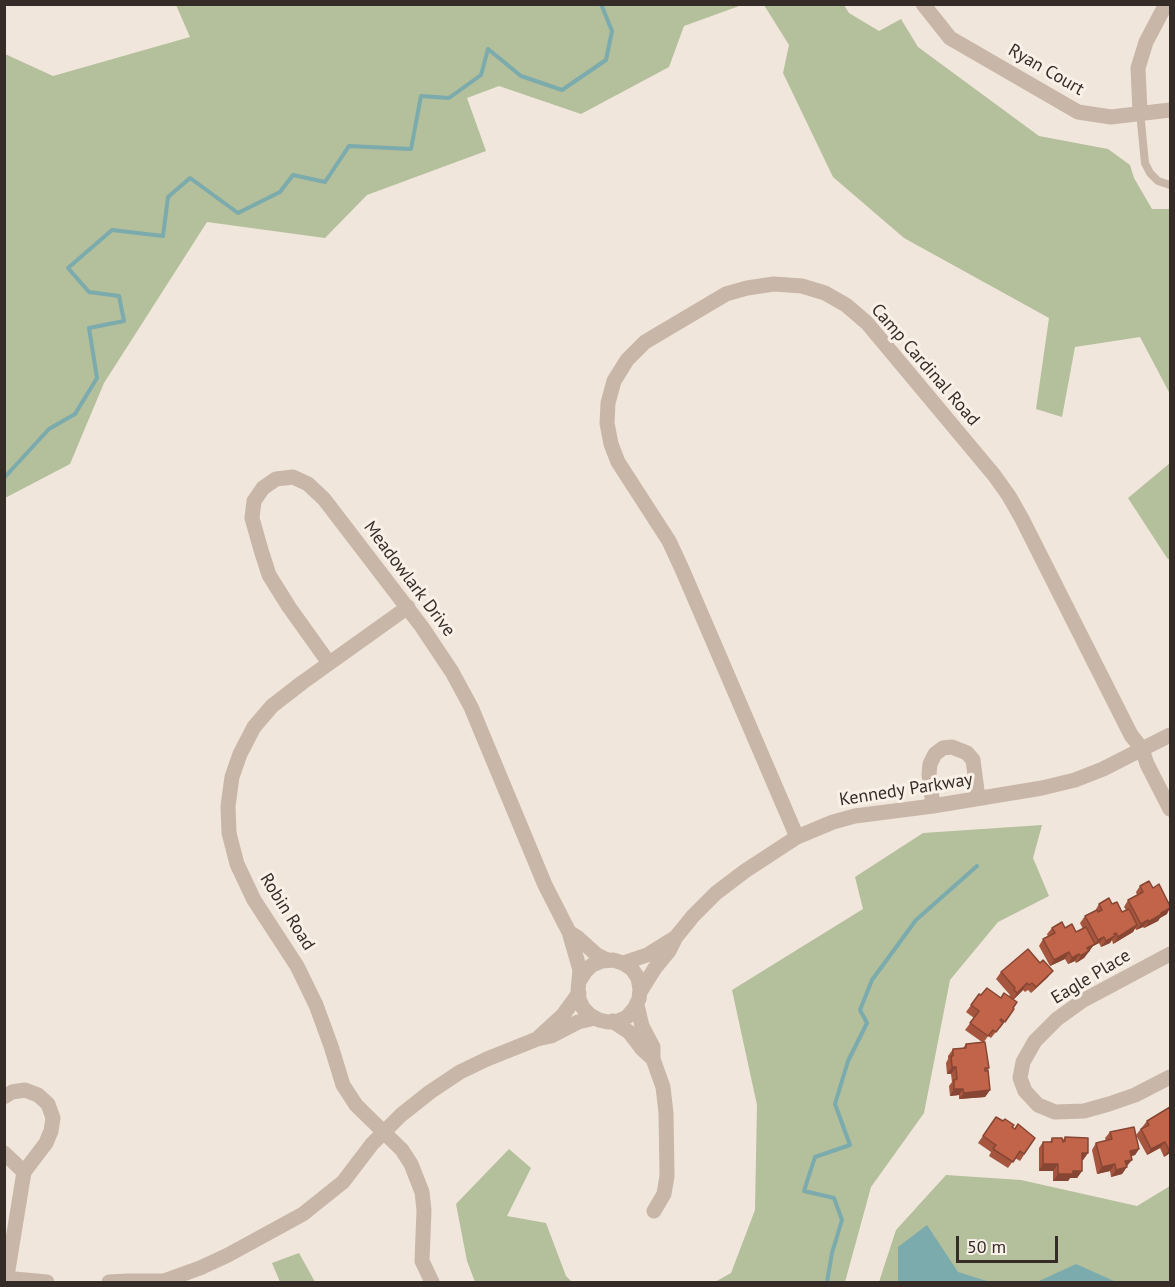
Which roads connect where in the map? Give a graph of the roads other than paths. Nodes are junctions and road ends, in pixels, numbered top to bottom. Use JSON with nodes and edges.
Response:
{"nodes":[{"id":1,"x":923,"y":4,"type":"edge"},
{"id":2,"x":1167,"y":9,"type":"edge"},
{"id":3,"x":1170,"y":110,"type":"edge"},
{"id":4,"x":1140,"y":112,"type":"junction"},
{"id":5,"x":1170,"y":185,"type":"edge"},
{"id":6,"x":408,"y":607,"type":"junction"},
{"id":7,"x":329,"y":663,"type":"junction"},
{"id":8,"x":1170,"y":735,"type":"edge"},
{"id":9,"x":1142,"y":749,"type":"junction"},
{"id":10,"x":978,"y":798,"type":"junction"},
{"id":11,"x":933,"y":806,"type":"junction"},
{"id":12,"x":1170,"y":810,"type":"edge"},
{"id":13,"x":797,"y":837,"type":"junction"},
{"id":14,"x":569,"y":932,"type":"junction"},
{"id":15,"x":676,"y":937,"type":"junction"},
{"id":16,"x":1170,"y":954,"type":"edge"},
{"id":17,"x":607,"y":960,"type":"junction"},
{"id":18,"x":623,"y":963,"type":"junction"},
{"id":19,"x":579,"y":987,"type":"junction"},
{"id":20,"x":638,"y":998,"type":"junction"},
{"id":21,"x":595,"y":1018,"type":"junction"},
{"id":22,"x":612,"y":1022,"type":"junction"},
{"id":23,"x":537,"y":1040,"type":"junction"},
{"id":24,"x":653,"y":1059,"type":"junction"},
{"id":25,"x":1170,"y":1077,"type":"edge"},
{"id":26,"x":4,"y":1097,"type":"edge"},
{"id":27,"x":383,"y":1132,"type":"junction"},
{"id":28,"x":4,"y":1153,"type":"edge"},
{"id":29,"x":24,"y":1173,"type":"junction"},
{"id":30,"x":654,"y":1211,"type":"dead end"},
{"id":31,"x":6,"y":1280,"type":"edge"},
{"id":32,"x":47,"y":1282,"type":"edge"},
{"id":33,"x":109,"y":1282,"type":"edge"},
{"id":34,"x":163,"y":1282,"type":"edge"},
{"id":35,"x":432,"y":1282,"type":"edge"}],
"edges":[{"from":1,"to":4,"type":"street","name":"Ryan Court"},
{"from":2,"to":4,"type":"street"},
{"from":3,"to":4,"type":"street","name":"Ryan Court"},
{"from":4,"to":5,"type":"lane"},
{"from":6,"to":7,"type":"street","name":"Robin Road"},
{"from":6,"to":7,"type":"street","name":"Meadowlark Drive"},
{"from":6,"to":14,"type":"street","name":"Meadowlark Drive"},
{"from":7,"to":27,"type":"street","name":"Robin Road"},
{"from":8,"to":9,"type":"street","name":"Kennedy Parkway"},
{"from":9,"to":10,"type":"street","name":"Kennedy Parkway"},
{"from":9,"to":12,"type":"street","name":"Camp Cardinal Road"},
{"from":9,"to":13,"type":"street","name":"Camp Cardinal Road"},
{"from":10,"to":11,"type":"street","name":"Kennedy Parkway"},
{"from":10,"to":11,"type":"street"},
{"from":11,"to":13,"type":"street","name":"Kennedy Parkway"},
{"from":13,"to":15,"type":"street","name":"Kennedy Parkway"},
{"from":14,"to":17,"type":"street","name":"Meadowlark Drive"},
{"from":14,"to":19,"type":"street","name":"Meadowlark Drive"},
{"from":15,"to":18,"type":"street","name":"Kennedy Parkway"},
{"from":15,"to":20,"type":"street","name":"Kennedy Parkway"},
{"from":16,"to":25,"type":"street","name":"Eagle Place"},
{"from":17,"to":18,"type":"street"},
{"from":17,"to":19,"type":"street"},
{"from":18,"to":20,"type":"street"},
{"from":19,"to":21,"type":"street"},
{"from":19,"to":23,"type":"street"},
{"from":20,"to":22,"type":"street"},
{"from":20,"to":24,"type":"street"},
{"from":21,"to":22,"type":"street"},
{"from":21,"to":23,"type":"street"},
{"from":22,"to":24,"type":"street"},
{"from":23,"to":27,"type":"street"},
{"from":24,"to":30,"type":"street"},
{"from":26,"to":29,"type":"street"},
{"from":27,"to":34,"type":"street"},
{"from":27,"to":35,"type":"street","name":"Robin Road"},
{"from":28,"to":29,"type":"street"},
{"from":29,"to":31,"type":"street"},
{"from":31,"to":32,"type":"street"},
{"from":33,"to":34,"type":"street"}]}
